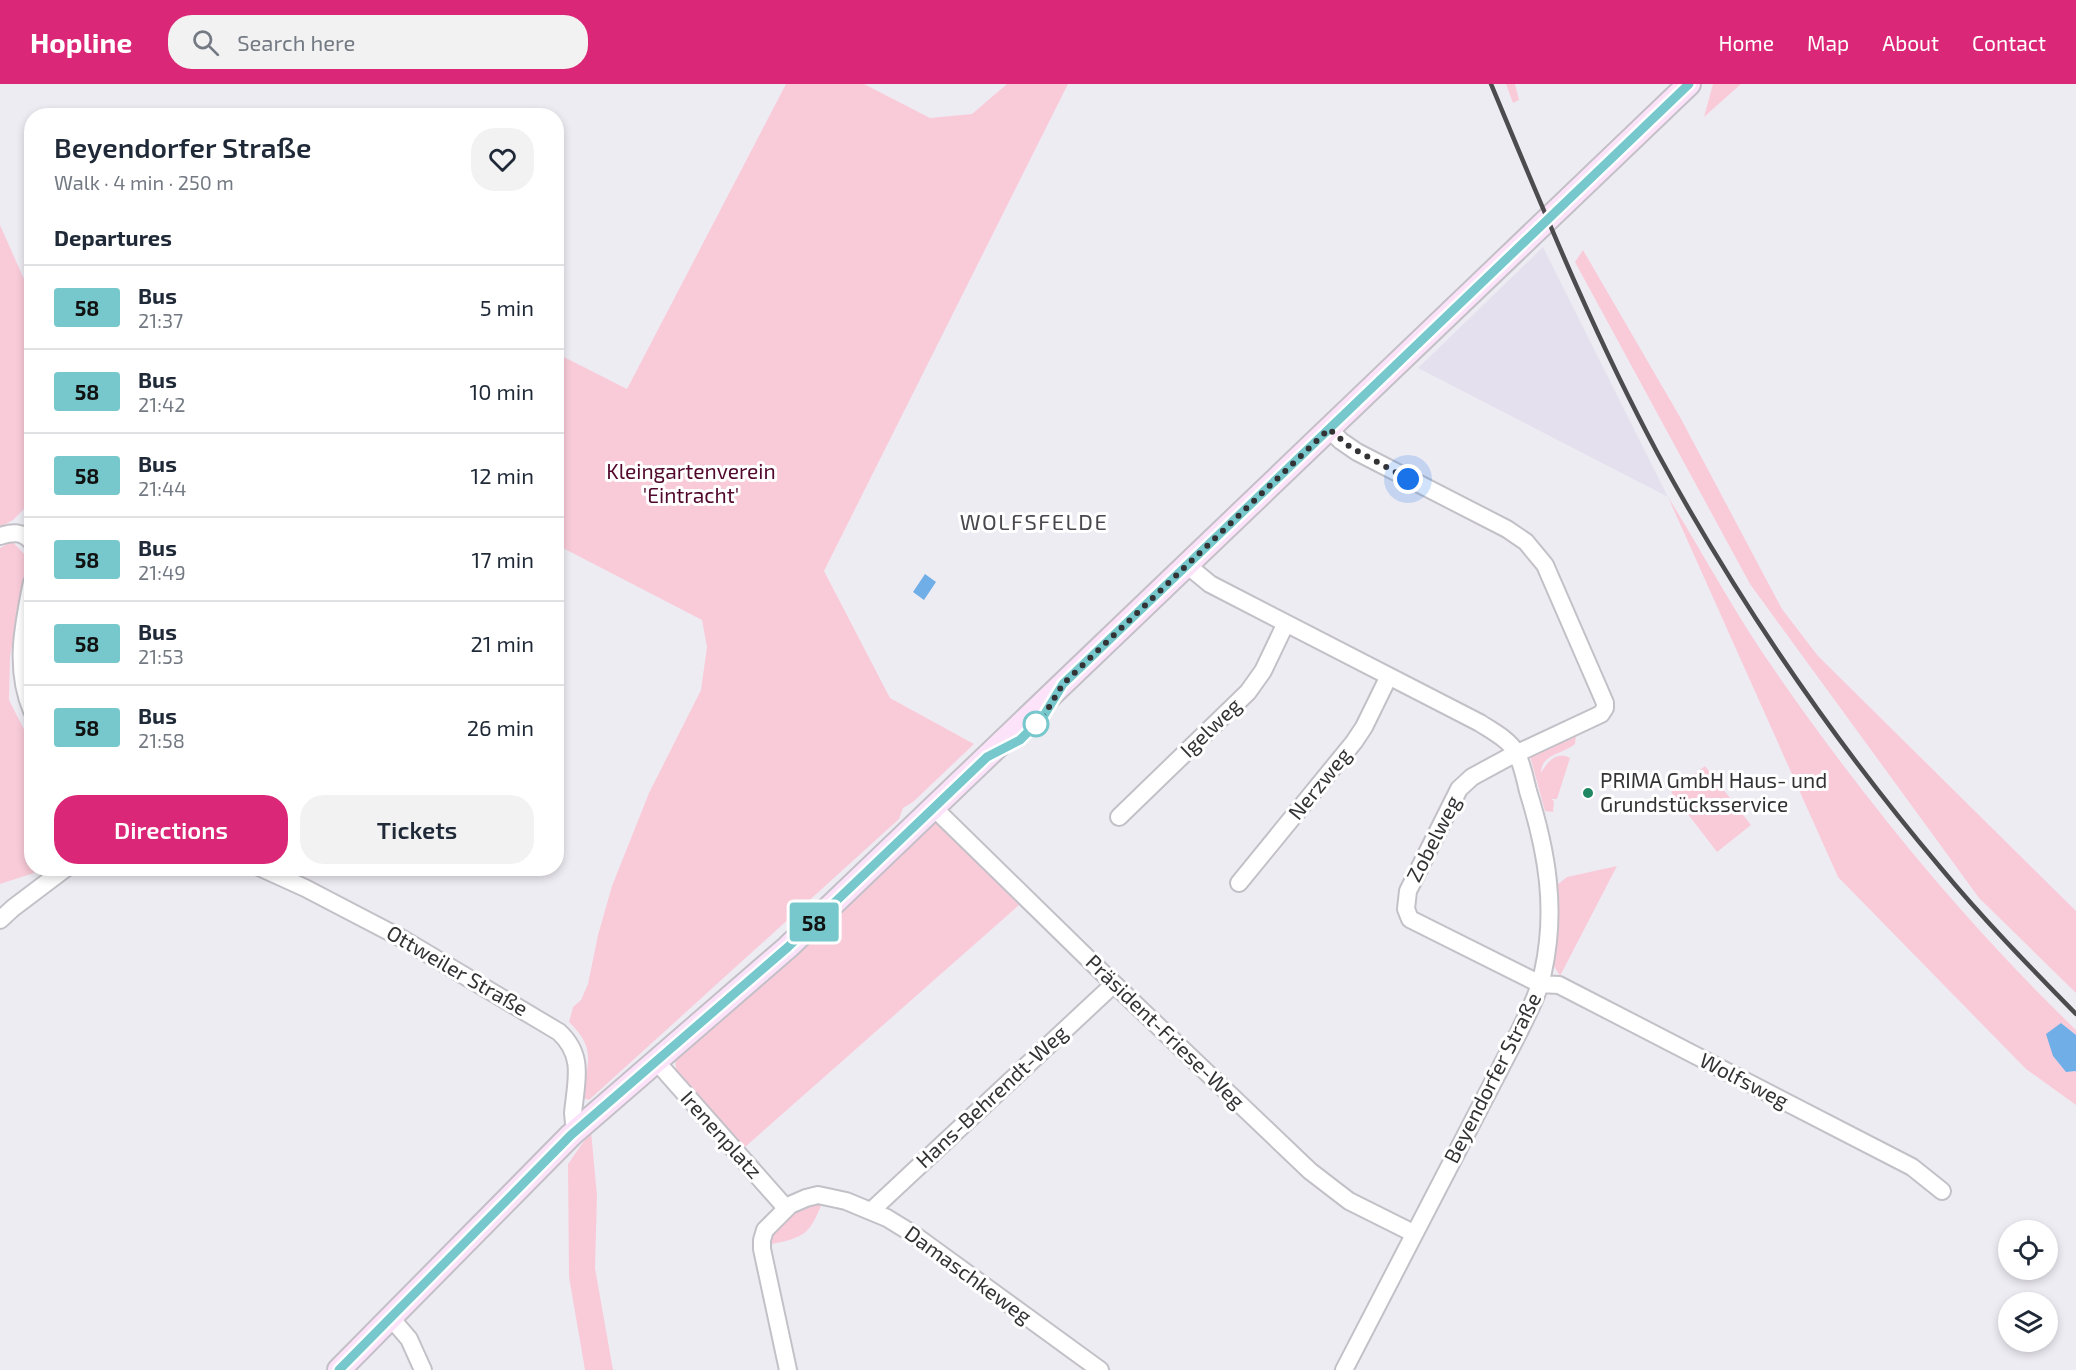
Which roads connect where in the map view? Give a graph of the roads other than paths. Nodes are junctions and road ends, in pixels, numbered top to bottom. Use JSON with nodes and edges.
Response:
{"nodes":[{"id":1,"x":1689,"y":84,"type":"edge"},
{"id":2,"x":1329,"y":429,"type":"junction"},
{"id":3,"x":8,"y":534,"type":"edge"},
{"id":4,"x":24,"y":535,"type":"edge"},
{"id":5,"x":1187,"y":565,"type":"junction"},
{"id":6,"x":1285,"y":624,"type":"junction"},
{"id":7,"x":24,"y":633,"type":"edge"},
{"id":8,"x":1388,"y":678,"type":"junction"},
{"id":9,"x":24,"y":681,"type":"edge"},
{"id":10,"x":1063,"y":684,"type":"junction"},
{"id":11,"x":1036,"y":711,"type":"junction"},
{"id":12,"x":1517,"y":753,"type":"junction"},
{"id":13,"x":987,"y":757,"type":"junction"},
{"id":14,"x":967,"y":777,"type":"junction"},
{"id":15,"x":934,"y":808,"type":"junction"},
{"id":16,"x":1119,"y":817,"type":"dead end"},
{"id":17,"x":55,"y":876,"type":"edge"},
{"id":18,"x":279,"y":876,"type":"edge"},
{"id":19,"x":1239,"y":883,"type":"dead end"},
{"id":20,"x":0,"y":920,"type":"edge"},
{"id":21,"x":1114,"y":984,"type":"junction"},
{"id":22,"x":1540,"y":984,"type":"junction"},
{"id":23,"x":656,"y":1061,"type":"junction"},
{"id":24,"x":578,"y":1129,"type":"junction"},
{"id":25,"x":1942,"y":1191,"type":"dead end"},
{"id":26,"x":786,"y":1208,"type":"junction"},
{"id":27,"x":872,"y":1211,"type":"junction"},
{"id":28,"x":1413,"y":1233,"type":"junction"},
{"id":29,"x":391,"y":1318,"type":"junction"},
{"id":30,"x":339,"y":1370,"type":"edge"},
{"id":31,"x":423,"y":1370,"type":"edge"},
{"id":32,"x":788,"y":1370,"type":"edge"},
{"id":33,"x":1100,"y":1370,"type":"edge"},
{"id":34,"x":1344,"y":1370,"type":"edge"}],
"edges":[{"from":1,"to":2,"type":"main road"},
{"from":2,"to":5,"type":"main road"},
{"from":2,"to":12,"type":"street","name":"Zobelweg"},
{"from":3,"to":4,"type":"street"},
{"from":5,"to":6,"type":"street"},
{"from":5,"to":10,"type":"main road"},
{"from":6,"to":8,"type":"street"},
{"from":6,"to":16,"type":"street","name":"Igelweg"},
{"from":7,"to":9,"type":"street"},
{"from":8,"to":12,"type":"street"},
{"from":8,"to":19,"type":"street","name":"Nerzweg"},
{"from":10,"to":11,"type":"main road"},
{"from":10,"to":13,"type":"street"},
{"from":11,"to":13,"type":"main road"},
{"from":11,"to":14,"type":"street"},
{"from":12,"to":22,"type":"street","name":"Beyendorfer Straße"},
{"from":12,"to":22,"type":"street","name":"Zobelweg"},
{"from":13,"to":14,"type":"main road"},
{"from":14,"to":15,"type":"main road"},
{"from":15,"to":21,"type":"street","name":"Präsident-Friese-Weg"},
{"from":15,"to":23,"type":"main road"},
{"from":17,"to":20,"type":"street"},
{"from":18,"to":24,"type":"street","name":"Ottweiler Straße"},
{"from":21,"to":27,"type":"street","name":"Hans-Behrendt-Weg"},
{"from":21,"to":28,"type":"street","name":"Präsident-Friese-Weg"},
{"from":22,"to":25,"type":"street","name":"Wolfsweg"},
{"from":22,"to":28,"type":"street","name":"Beyendorfer Straße"},
{"from":23,"to":24,"type":"main road"},
{"from":23,"to":26,"type":"street","name":"Irenenplatz"},
{"from":24,"to":29,"type":"main road"},
{"from":26,"to":27,"type":"street","name":"Damaschkeweg"},
{"from":26,"to":32,"type":"street"},
{"from":27,"to":33,"type":"street","name":"Damaschkeweg"},
{"from":28,"to":34,"type":"street","name":"Beyendorfer Straße"},
{"from":29,"to":30,"type":"main road"},
{"from":29,"to":31,"type":"street"}]}
